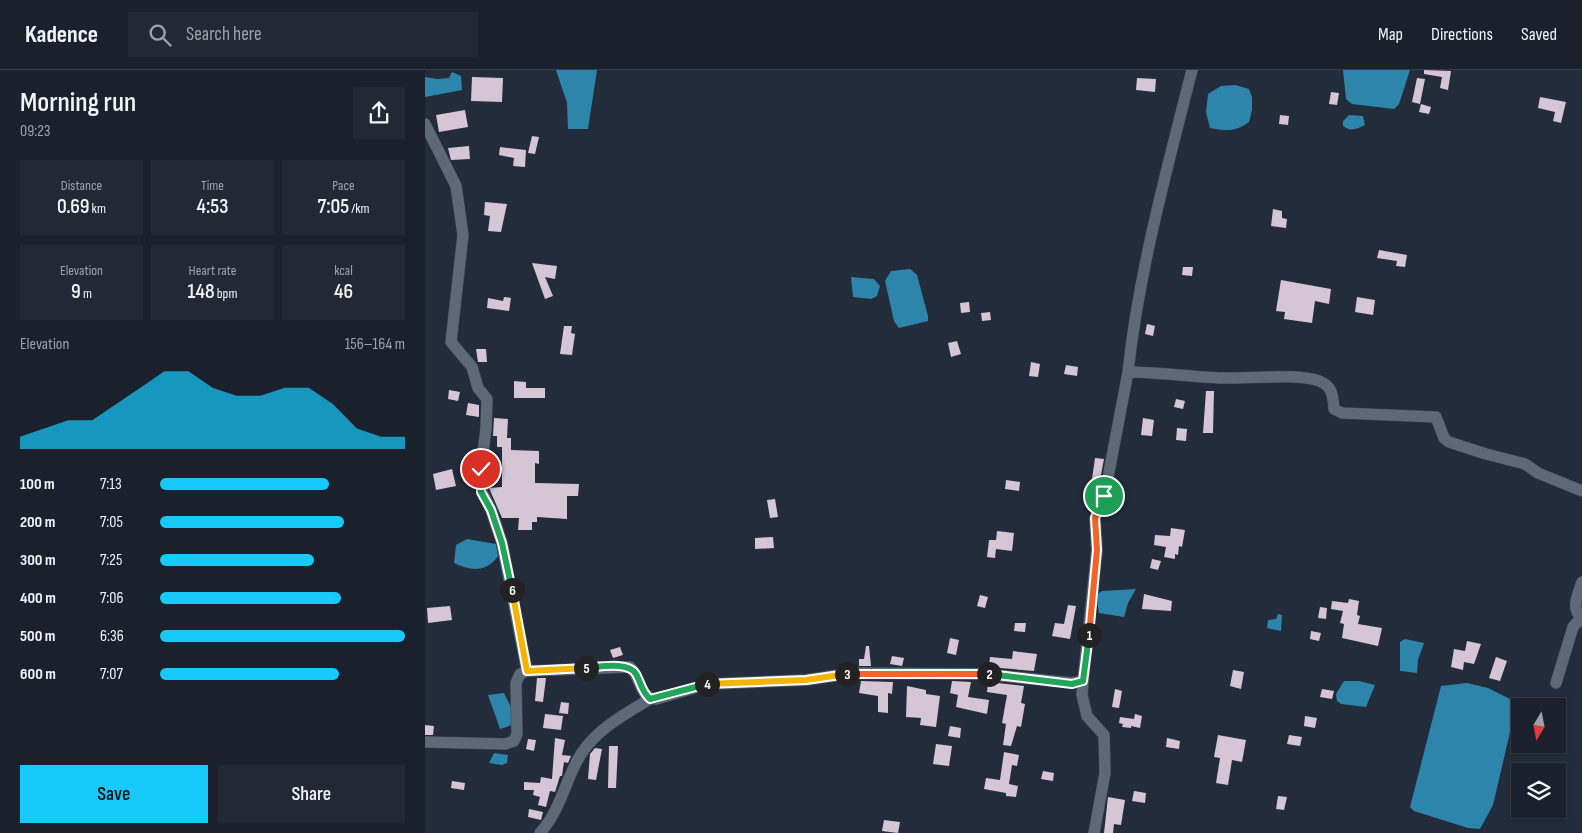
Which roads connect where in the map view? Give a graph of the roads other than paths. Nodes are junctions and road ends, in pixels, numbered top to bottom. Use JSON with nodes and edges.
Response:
{"nodes":[{"id":1,"x":1192,"y":70,"type":"edge"},
{"id":2,"x":425,"y":124,"type":"edge"},
{"id":3,"x":1128,"y":372,"type":"junction"},
{"id":4,"x":1582,"y":491,"type":"edge"},
{"id":5,"x":1582,"y":582,"type":"edge"},
{"id":6,"x":1581,"y":618,"type":"edge"},
{"id":7,"x":527,"y":671,"type":"junction"},
{"id":8,"x":1083,"y":681,"type":"junction"},
{"id":9,"x":1556,"y":683,"type":"dead end"},
{"id":10,"x":650,"y":699,"type":"junction"},
{"id":11,"x":425,"y":742,"type":"edge"},
{"id":12,"x":540,"y":833,"type":"edge"},
{"id":13,"x":1095,"y":833,"type":"edge"}],
"edges":[{"from":1,"to":3,"type":"street"},
{"from":2,"to":7,"type":"street"},
{"from":3,"to":4,"type":"street"},
{"from":3,"to":8,"type":"street"},
{"from":5,"to":6,"type":"street"},
{"from":6,"to":9,"type":"street"},
{"from":7,"to":10,"type":"street"},
{"from":7,"to":11,"type":"street"},
{"from":8,"to":10,"type":"street"},
{"from":8,"to":13,"type":"street"},
{"from":10,"to":12,"type":"street"}]}
